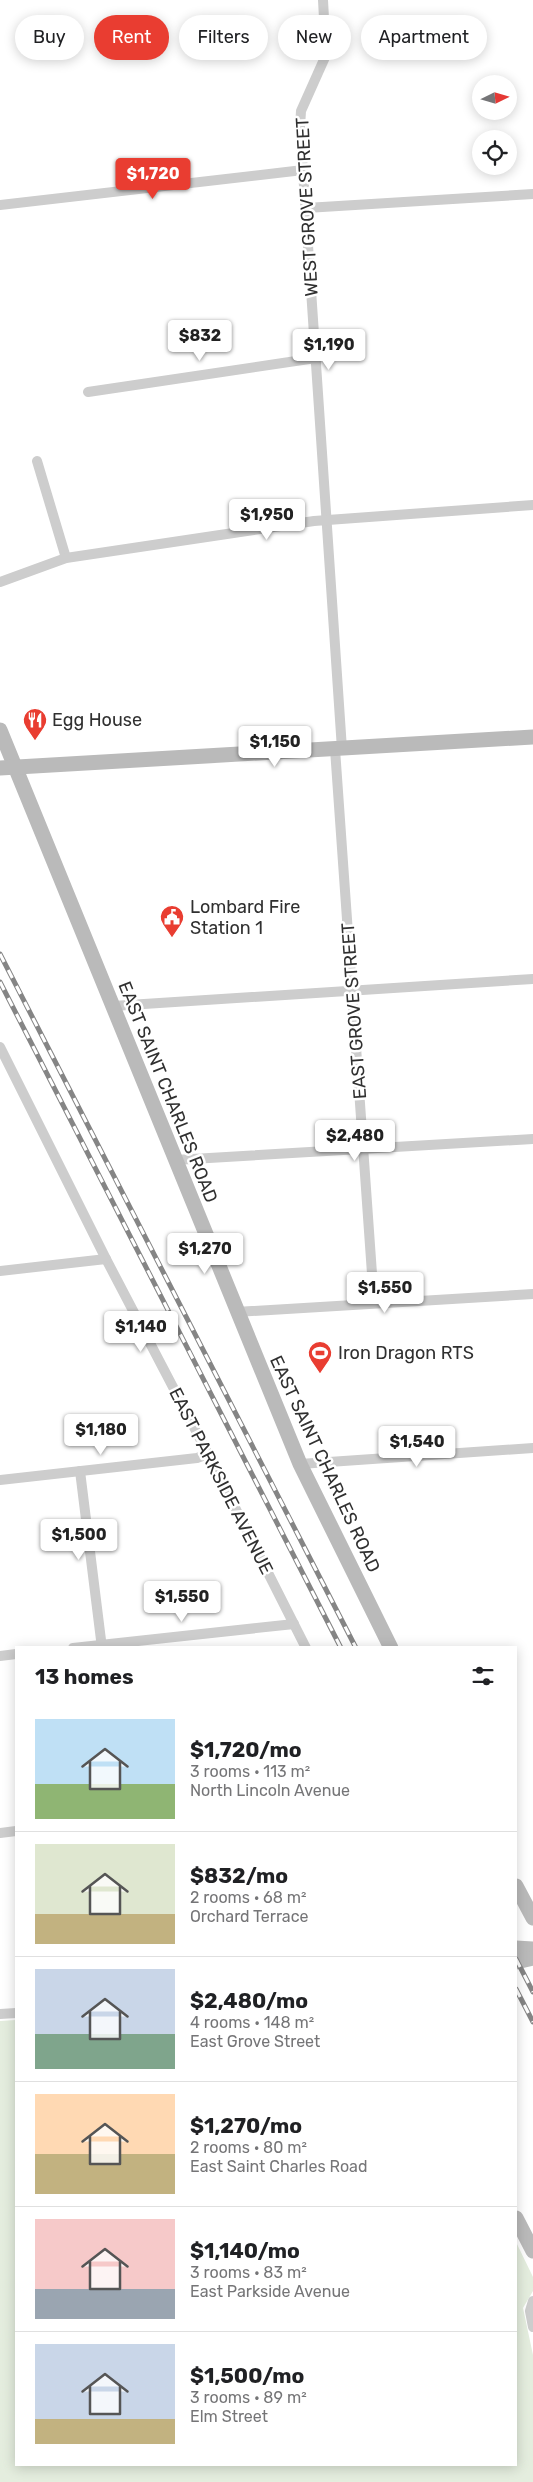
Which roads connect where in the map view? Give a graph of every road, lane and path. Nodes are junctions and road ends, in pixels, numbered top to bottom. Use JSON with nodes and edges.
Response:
{"nodes":[{"id":1,"x":323,"y":0,"type":"edge"},
{"id":2,"x":303,"y":170,"type":"junction"},
{"id":3,"x":533,"y":194,"type":"edge"},
{"id":4,"x":0,"y":205,"type":"edge"},
{"id":5,"x":306,"y":208,"type":"junction"},
{"id":6,"x":316,"y":358,"type":"junction"},
{"id":7,"x":88,"y":392,"type":"dead end"},
{"id":8,"x":36,"y":461,"type":"dead end"},
{"id":9,"x":533,"y":505,"type":"edge"},
{"id":10,"x":327,"y":520,"type":"junction"},
{"id":11,"x":66,"y":558,"type":"junction"},
{"id":12,"x":0,"y":582,"type":"edge"},
{"id":13,"x":0,"y":730,"type":"edge"},
{"id":14,"x":533,"y":738,"type":"edge"},
{"id":15,"x":338,"y":749,"type":"junction"},
{"id":16,"x":7,"y":767,"type":"edge"},
{"id":17,"x":533,"y":980,"type":"edge"},
{"id":18,"x":353,"y":991,"type":"junction"},
{"id":19,"x":113,"y":1006,"type":"junction"},
{"id":20,"x":0,"y":1047,"type":"edge"},
{"id":21,"x":533,"y":1139,"type":"edge"},
{"id":22,"x":364,"y":1148,"type":"junction"},
{"id":23,"x":175,"y":1160,"type":"junction"},
{"id":24,"x":106,"y":1259,"type":"junction"},
{"id":25,"x":0,"y":1271,"type":"edge"},
{"id":26,"x":533,"y":1294,"type":"edge"},
{"id":27,"x":374,"y":1302,"type":"junction"},
{"id":28,"x":236,"y":1312,"type":"junction"},
{"id":29,"x":533,"y":1448,"type":"edge"},
{"id":30,"x":208,"y":1454,"type":"junction"},
{"id":31,"x":300,"y":1464,"type":"junction"},
{"id":32,"x":80,"y":1471,"type":"junction"},
{"id":33,"x":0,"y":1480,"type":"edge"},
{"id":34,"x":294,"y":1624,"type":"junction"},
{"id":35,"x":102,"y":1646,"type":"edge"},
{"id":36,"x":305,"y":1646,"type":"edge"},
{"id":37,"x":390,"y":1646,"type":"edge"},
{"id":38,"x":15,"y":1654,"type":"edge"},
{"id":39,"x":0,"y":1656,"type":"edge"},
{"id":40,"x":15,"y":1831,"type":"edge"},
{"id":41,"x":0,"y":1833,"type":"edge"},
{"id":42,"x":517,"y":1888,"type":"edge"},
{"id":43,"x":533,"y":1918,"type":"edge"},
{"id":44,"x":517,"y":1948,"type":"edge"},
{"id":45,"x":533,"y":1949,"type":"edge"},
{"id":46,"x":533,"y":1958,"type":"edge"},
{"id":47,"x":517,"y":1962,"type":"edge"},
{"id":48,"x":15,"y":2013,"type":"edge"},
{"id":49,"x":0,"y":2014,"type":"edge"},
{"id":50,"x":517,"y":2220,"type":"edge"},
{"id":51,"x":533,"y":2251,"type":"edge"},
{"id":52,"x":533,"y":2301,"type":"edge"},
{"id":53,"x":533,"y":2327,"type":"edge"}],
"edges":[{"from":1,"to":2,"type":"street","name":"WEST GROVE STREET"},
{"from":2,"to":4,"type":"street"},
{"from":2,"to":5,"type":"street","name":"WEST GROVE STREET"},
{"from":3,"to":5,"type":"street"},
{"from":5,"to":6,"type":"street","name":"WEST GROVE STREET"},
{"from":6,"to":7,"type":"street"},
{"from":6,"to":10,"type":"street","name":"WEST GROVE STREET"},
{"from":8,"to":11,"type":"street"},
{"from":9,"to":10,"type":"street"},
{"from":10,"to":11,"type":"street"},
{"from":10,"to":15,"type":"street","name":"WEST GROVE STREET"},
{"from":11,"to":12,"type":"street"},
{"from":13,"to":16,"type":"main road","name":"EAST SAINT CHARLES ROAD"},
{"from":14,"to":15,"type":"main road"},
{"from":15,"to":16,"type":"main road"},
{"from":15,"to":18,"type":"street","name":"EAST GROVE STREET"},
{"from":16,"to":19,"type":"main road","name":"EAST SAINT CHARLES ROAD"},
{"from":17,"to":18,"type":"street"},
{"from":18,"to":19,"type":"street"},
{"from":18,"to":22,"type":"street","name":"EAST GROVE STREET"},
{"from":19,"to":23,"type":"main road","name":"EAST SAINT CHARLES ROAD"},
{"from":20,"to":24,"type":"street","name":"EAST PARKSIDE AVENUE"},
{"from":21,"to":22,"type":"street"},
{"from":22,"to":23,"type":"street"},
{"from":22,"to":27,"type":"street","name":"EAST GROVE STREET"},
{"from":23,"to":28,"type":"main road","name":"EAST SAINT CHARLES ROAD"},
{"from":24,"to":25,"type":"street"},
{"from":24,"to":30,"type":"street","name":"EAST PARKSIDE AVENUE"},
{"from":26,"to":27,"type":"street"},
{"from":27,"to":28,"type":"street"},
{"from":28,"to":31,"type":"main road","name":"EAST SAINT CHARLES ROAD"},
{"from":29,"to":31,"type":"street"},
{"from":30,"to":32,"type":"street"},
{"from":30,"to":34,"type":"street","name":"EAST PARKSIDE AVENUE"},
{"from":31,"to":37,"type":"main road","name":"EAST SAINT CHARLES ROAD"},
{"from":32,"to":33,"type":"street"},
{"from":32,"to":35,"type":"street"},
{"from":34,"to":35,"type":"street"},
{"from":34,"to":36,"type":"street","name":"EAST PARKSIDE AVENUE"},
{"from":38,"to":39,"type":"street"},
{"from":40,"to":41,"type":"street"},
{"from":42,"to":43,"type":"main road"},
{"from":44,"to":45,"type":"main road"},
{"from":46,"to":47,"type":"main road"},
{"from":48,"to":49,"type":"street"},
{"from":50,"to":51,"type":"main road"},
{"from":52,"to":53,"type":"street"}]}
